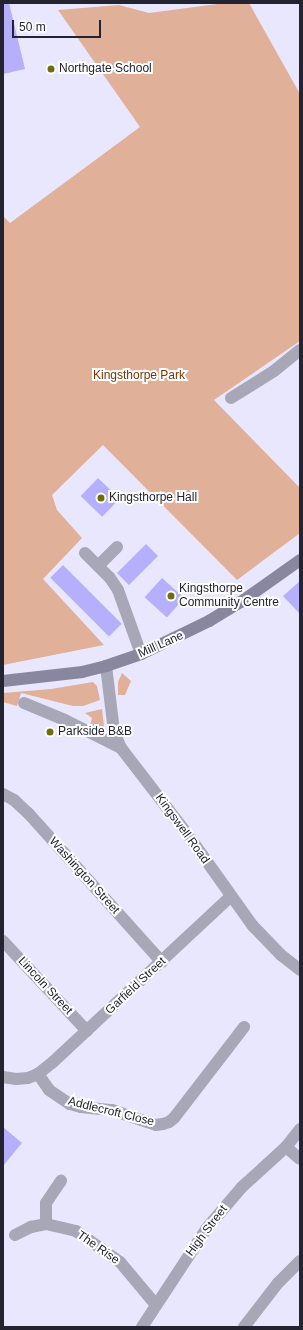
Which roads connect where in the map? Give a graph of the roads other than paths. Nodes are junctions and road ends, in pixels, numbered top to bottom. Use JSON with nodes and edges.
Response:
{"nodes":[{"id":1,"x":300,"y":350,"type":"edge"},
{"id":2,"x":231,"y":398,"type":"dead end"},
{"id":3,"x":117,"y":547,"type":"dead end"},
{"id":4,"x":85,"y":553,"type":"dead end"},
{"id":5,"x":300,"y":560,"type":"edge"},
{"id":6,"x":98,"y":566,"type":"junction"},
{"id":7,"x":141,"y":654,"type":"junction"},
{"id":8,"x":106,"y":666,"type":"junction"},
{"id":9,"x":3,"y":681,"type":"edge"},
{"id":10,"x":3,"y":689,"type":"edge"},
{"id":11,"x":24,"y":703,"type":"dead end"},
{"id":12,"x":121,"y":748,"type":"junction"},
{"id":13,"x":3,"y":794,"type":"edge"},
{"id":14,"x":231,"y":896,"type":"junction"},
{"id":15,"x":3,"y":941,"type":"edge"},
{"id":16,"x":162,"y":962,"type":"junction"},
{"id":17,"x":300,"y":970,"type":"edge"},
{"id":18,"x":244,"y":1027,"type":"dead end"},
{"id":19,"x":87,"y":1031,"type":"junction"},
{"id":20,"x":38,"y":1074,"type":"junction"},
{"id":21,"x":3,"y":1077,"type":"edge"},
{"id":22,"x":300,"y":1129,"type":"edge"},
{"id":23,"x":286,"y":1147,"type":"junction"},
{"id":24,"x":300,"y":1159,"type":"edge"},
{"id":25,"x":61,"y":1182,"type":"dead end"},
{"id":26,"x":46,"y":1224,"type":"junction"},
{"id":27,"x":14,"y":1236,"type":"dead end"},
{"id":28,"x":300,"y":1261,"type":"edge"},
{"id":29,"x":156,"y":1305,"type":"junction"},
{"id":30,"x":142,"y":1327,"type":"edge"},
{"id":31,"x":244,"y":1327,"type":"edge"}],
"edges":[{"from":1,"to":2,"type":"street"},
{"from":3,"to":6,"type":"street"},
{"from":4,"to":6,"type":"street"},
{"from":5,"to":7,"type":"street","name":"Mill Lane"},
{"from":6,"to":7,"type":"street"},
{"from":7,"to":8,"type":"street","name":"Mill Lane"},
{"from":8,"to":9,"type":"street","name":"Mill Lane"},
{"from":8,"to":10,"type":"street"},
{"from":8,"to":12,"type":"street","name":"Kingswell Road"},
{"from":11,"to":12,"type":"street"},
{"from":12,"to":14,"type":"street","name":"Kingswell Road"},
{"from":13,"to":16,"type":"street","name":"Washington Street"},
{"from":14,"to":16,"type":"street","name":"Garfield Street"},
{"from":14,"to":17,"type":"street","name":"Kingswell Road"},
{"from":15,"to":19,"type":"street","name":"Lincoln Street"},
{"from":16,"to":19,"type":"street","name":"Garfield Street"},
{"from":18,"to":20,"type":"street","name":"Addlecroft Close"},
{"from":19,"to":20,"type":"street","name":"Garfield Street"},
{"from":20,"to":21,"type":"street"},
{"from":22,"to":23,"type":"street","name":"High Street"},
{"from":23,"to":24,"type":"street"},
{"from":23,"to":29,"type":"street","name":"High Street"},
{"from":25,"to":26,"type":"street"},
{"from":26,"to":27,"type":"street","name":"The Rise"},
{"from":26,"to":29,"type":"street","name":"The Rise"},
{"from":28,"to":31,"type":"street"},
{"from":29,"to":30,"type":"street","name":"High Street"}]}
